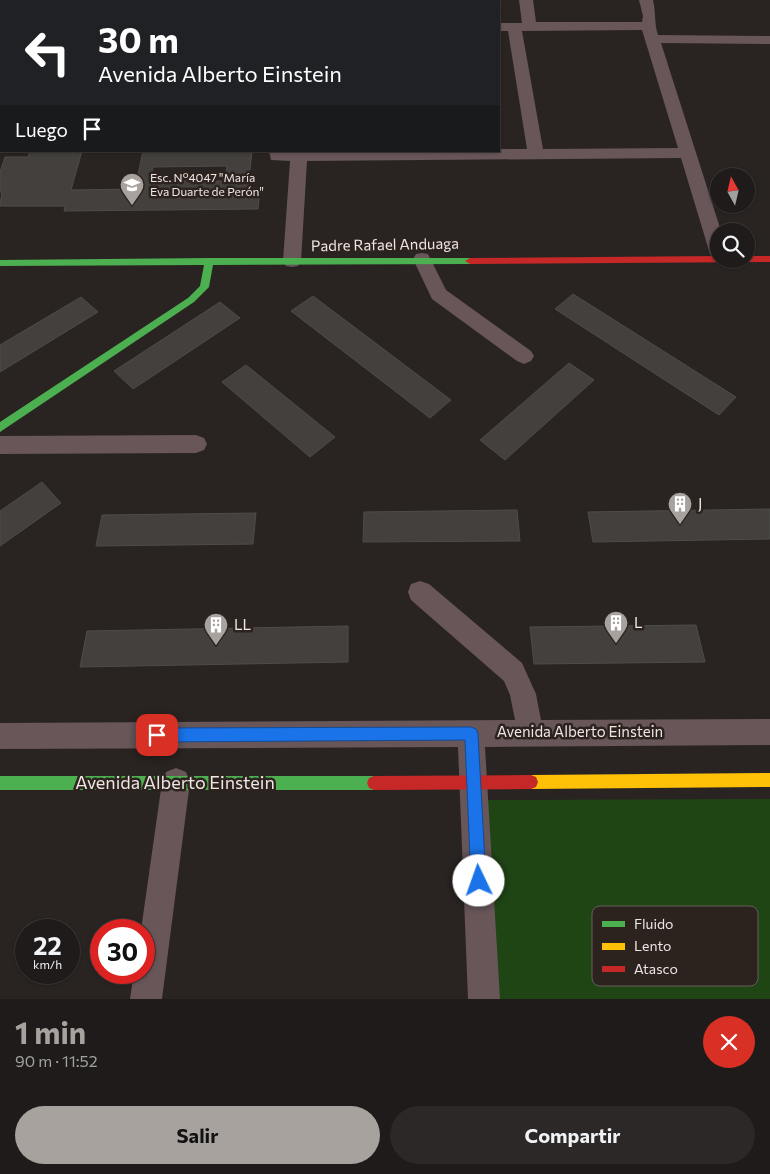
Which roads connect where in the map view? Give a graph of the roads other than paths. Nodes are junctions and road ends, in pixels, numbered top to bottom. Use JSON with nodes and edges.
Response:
{"nodes":[{"id":1,"x":526,"y":0,"type":"edge"},
{"id":2,"x":646,"y":0,"type":"edge"},
{"id":3,"x":506,"y":27,"type":"edge"},
{"id":4,"x":530,"y":27,"type":"junction"},
{"id":5,"x":650,"y":32,"type":"junction"},
{"id":6,"x":770,"y":40,"type":"edge"},
{"id":7,"x":277,"y":152,"type":"edge"},
{"id":8,"x":396,"y":153,"type":"edge"},
{"id":9,"x":687,"y":153,"type":"junction"},
{"id":10,"x":536,"y":154,"type":"junction"},
{"id":11,"x":299,"y":155,"type":"junction"},
{"id":12,"x":710,"y":226,"type":"edge"},
{"id":13,"x":422,"y":259,"type":"junction"},
{"id":14,"x":710,"y":259,"type":"edge"},
{"id":15,"x":755,"y":259,"type":"edge"},
{"id":16,"x":770,"y":259,"type":"edge"},
{"id":17,"x":209,"y":261,"type":"junction"},
{"id":18,"x":292,"y":261,"type":"junction"},
{"id":19,"x":0,"y":263,"type":"edge"},
{"id":20,"x":524,"y":356,"type":"dead end"},
{"id":21,"x":0,"y":428,"type":"edge"},
{"id":22,"x":196,"y":444,"type":"dead end"},
{"id":23,"x":0,"y":445,"type":"edge"},
{"id":24,"x":420,"y":592,"type":"dead end"},
{"id":25,"x":530,"y":732,"type":"junction"},
{"id":26,"x":770,"y":732,"type":"edge"},
{"id":27,"x":471,"y":734,"type":"junction"},
{"id":28,"x":0,"y":736,"type":"edge"},
{"id":29,"x":770,"y":780,"type":"edge"},
{"id":30,"x":176,"y":782,"type":"junction"},
{"id":31,"x":0,"y":783,"type":"edge"},
{"id":32,"x":474,"y":783,"type":"junction"},
{"id":33,"x":146,"y":999,"type":"edge"},
{"id":34,"x":484,"y":999,"type":"edge"}],
"edges":[{"from":1,"to":4,"type":"street"},
{"from":2,"to":5,"type":"street"},
{"from":3,"to":4,"type":"street"},
{"from":3,"to":10,"type":"street"},
{"from":4,"to":5,"type":"street"},
{"from":5,"to":6,"type":"street"},
{"from":5,"to":9,"type":"street"},
{"from":7,"to":11,"type":"street"},
{"from":8,"to":10,"type":"street"},
{"from":8,"to":11,"type":"street"},
{"from":9,"to":10,"type":"street"},
{"from":9,"to":12,"type":"street"},
{"from":11,"to":18,"type":"street"},
{"from":13,"to":14,"type":"street","name":"Padre Rafael Anduaga"},
{"from":13,"to":18,"type":"street","name":"Padre Rafael Anduaga"},
{"from":13,"to":20,"type":"street"},
{"from":15,"to":16,"type":"street","name":"Padre Rafael Anduaga"},
{"from":17,"to":18,"type":"street","name":"Padre Rafael Anduaga"},
{"from":17,"to":19,"type":"street","name":"Padre Rafael Anduaga"},
{"from":17,"to":21,"type":"street"},
{"from":22,"to":23,"type":"street"},
{"from":24,"to":25,"type":"street"},
{"from":25,"to":26,"type":"street","name":"Avenida Alberto Einstein"},
{"from":25,"to":27,"type":"street","name":"Avenida Alberto Einstein"},
{"from":27,"to":28,"type":"street","name":"Avenida Alberto Einstein"},
{"from":27,"to":32,"type":"street"},
{"from":29,"to":32,"type":"street","name":"Avenida Alberto Einstein"},
{"from":30,"to":31,"type":"street","name":"Avenida Alberto Einstein"},
{"from":30,"to":32,"type":"street","name":"Avenida Alberto Einstein"},
{"from":30,"to":33,"type":"street"},
{"from":32,"to":34,"type":"street"}]}
